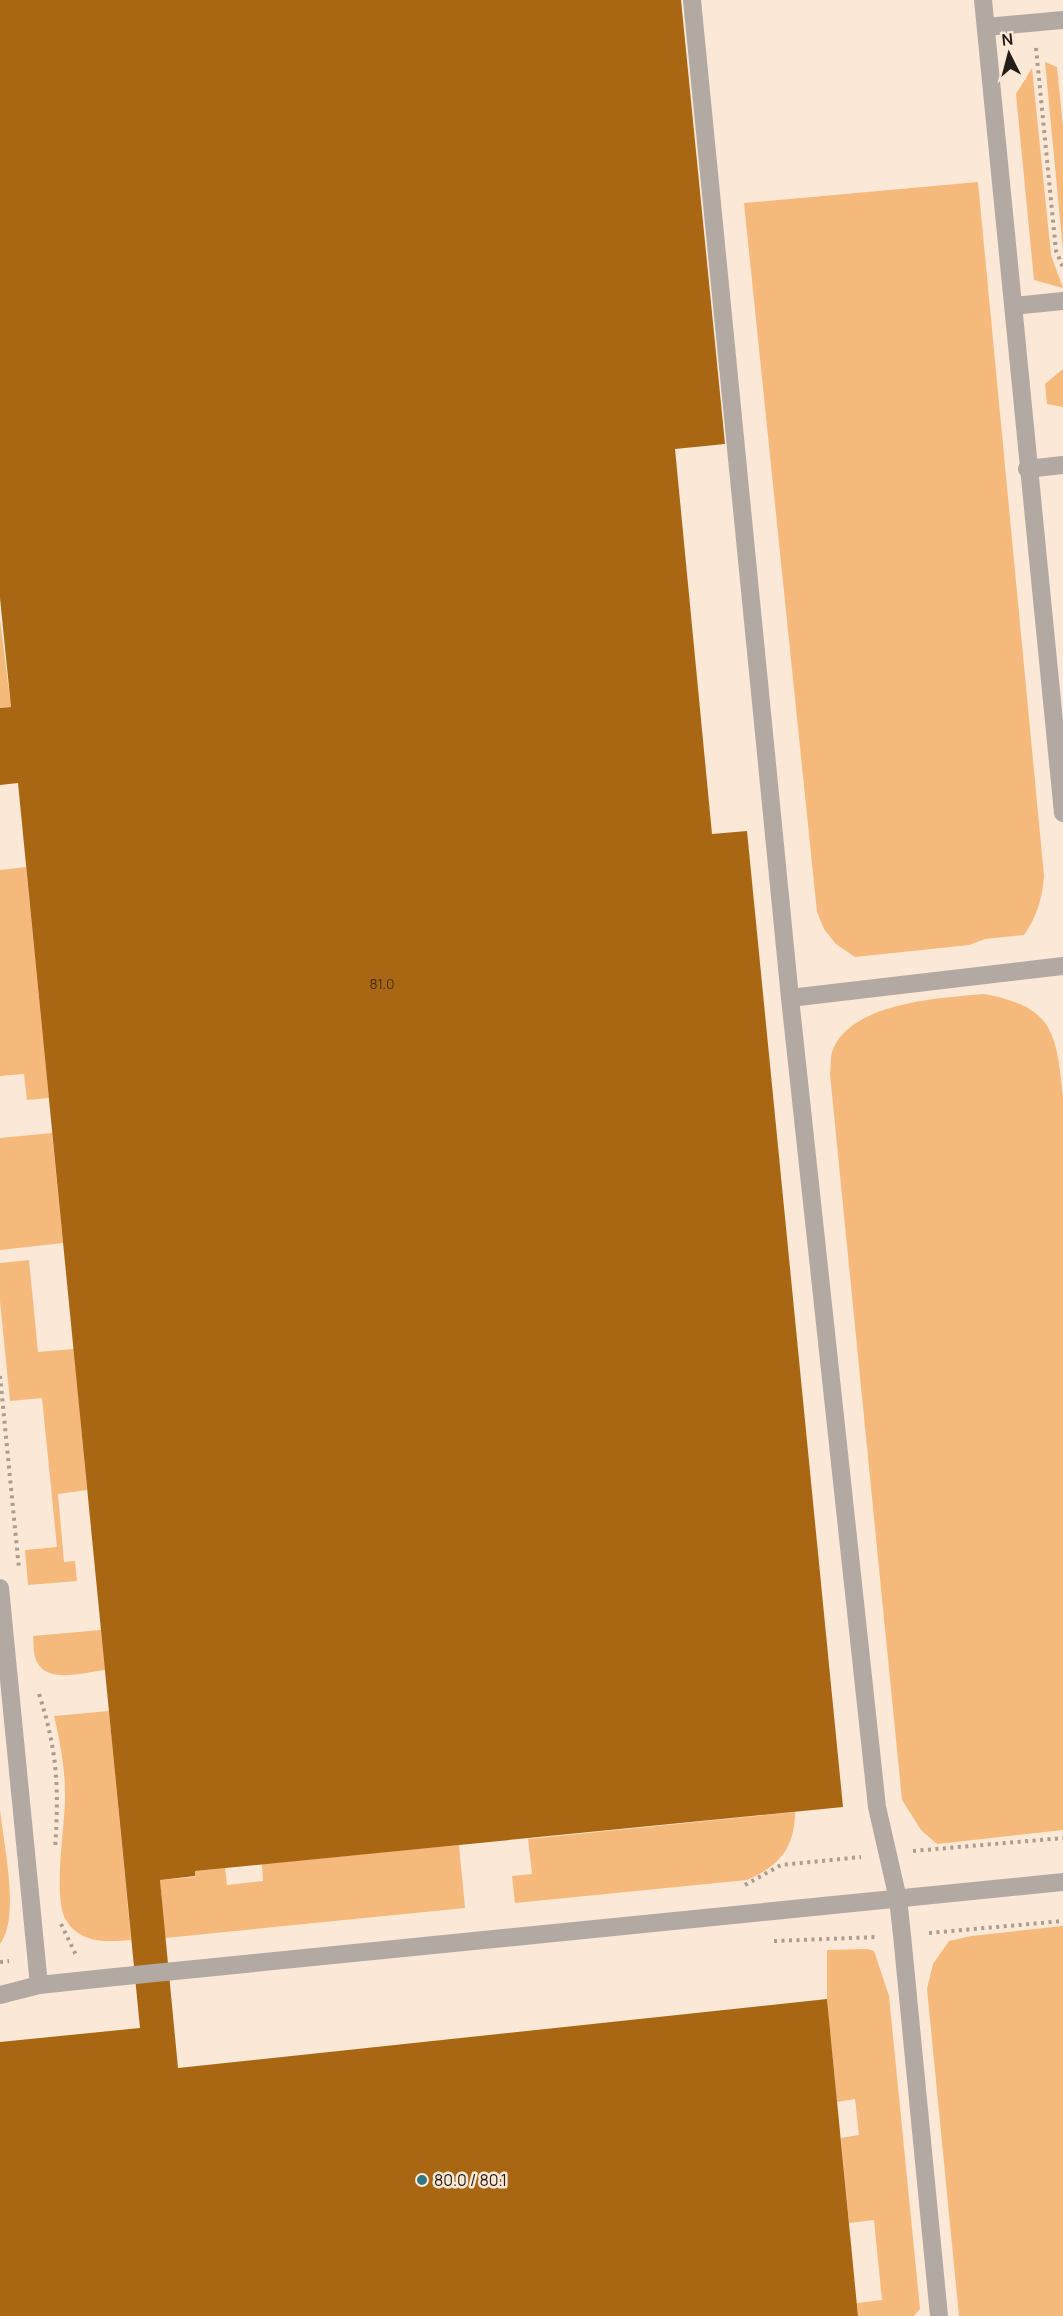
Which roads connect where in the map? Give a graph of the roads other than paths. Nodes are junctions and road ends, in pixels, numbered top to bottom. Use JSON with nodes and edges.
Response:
{"nodes":[{"id":1,"x":692,"y":0,"type":"edge"},
{"id":2,"x":983,"y":0,"type":"edge"},
{"id":3,"x":1063,"y":20,"type":"edge"},
{"id":4,"x":986,"y":27,"type":"junction"},
{"id":5,"x":1063,"y":301,"type":"edge"},
{"id":6,"x":1014,"y":306,"type":"junction"},
{"id":7,"x":1063,"y":465,"type":"edge"},
{"id":8,"x":1027,"y":469,"type":"junction"},
{"id":9,"x":1063,"y":813,"type":"edge"},
{"id":10,"x":1063,"y":966,"type":"edge"},
{"id":11,"x":790,"y":998,"type":"junction"},
{"id":12,"x":0,"y":1588,"type":"edge"},
{"id":13,"x":3,"y":1643,"type":"edge"},
{"id":14,"x":1063,"y":1882,"type":"edge"},
{"id":15,"x":898,"y":1899,"type":"junction"},
{"id":16,"x":39,"y":1985,"type":"junction"},
{"id":17,"x":0,"y":1995,"type":"edge"},
{"id":18,"x":939,"y":2316,"type":"edge"}],
"edges":[{"from":1,"to":11,"type":"lane"},
{"from":2,"to":4,"type":"lane"},
{"from":3,"to":4,"type":"lane"},
{"from":4,"to":6,"type":"lane"},
{"from":5,"to":6,"type":"lane"},
{"from":6,"to":8,"type":"lane"},
{"from":7,"to":8,"type":"lane"},
{"from":8,"to":9,"type":"lane"},
{"from":10,"to":11,"type":"lane"},
{"from":11,"to":15,"type":"lane"},
{"from":12,"to":13,"type":"lane"},
{"from":13,"to":16,"type":"lane"},
{"from":14,"to":15,"type":"lane"},
{"from":15,"to":16,"type":"lane"},
{"from":15,"to":18,"type":"lane"},
{"from":16,"to":17,"type":"lane"}]}
